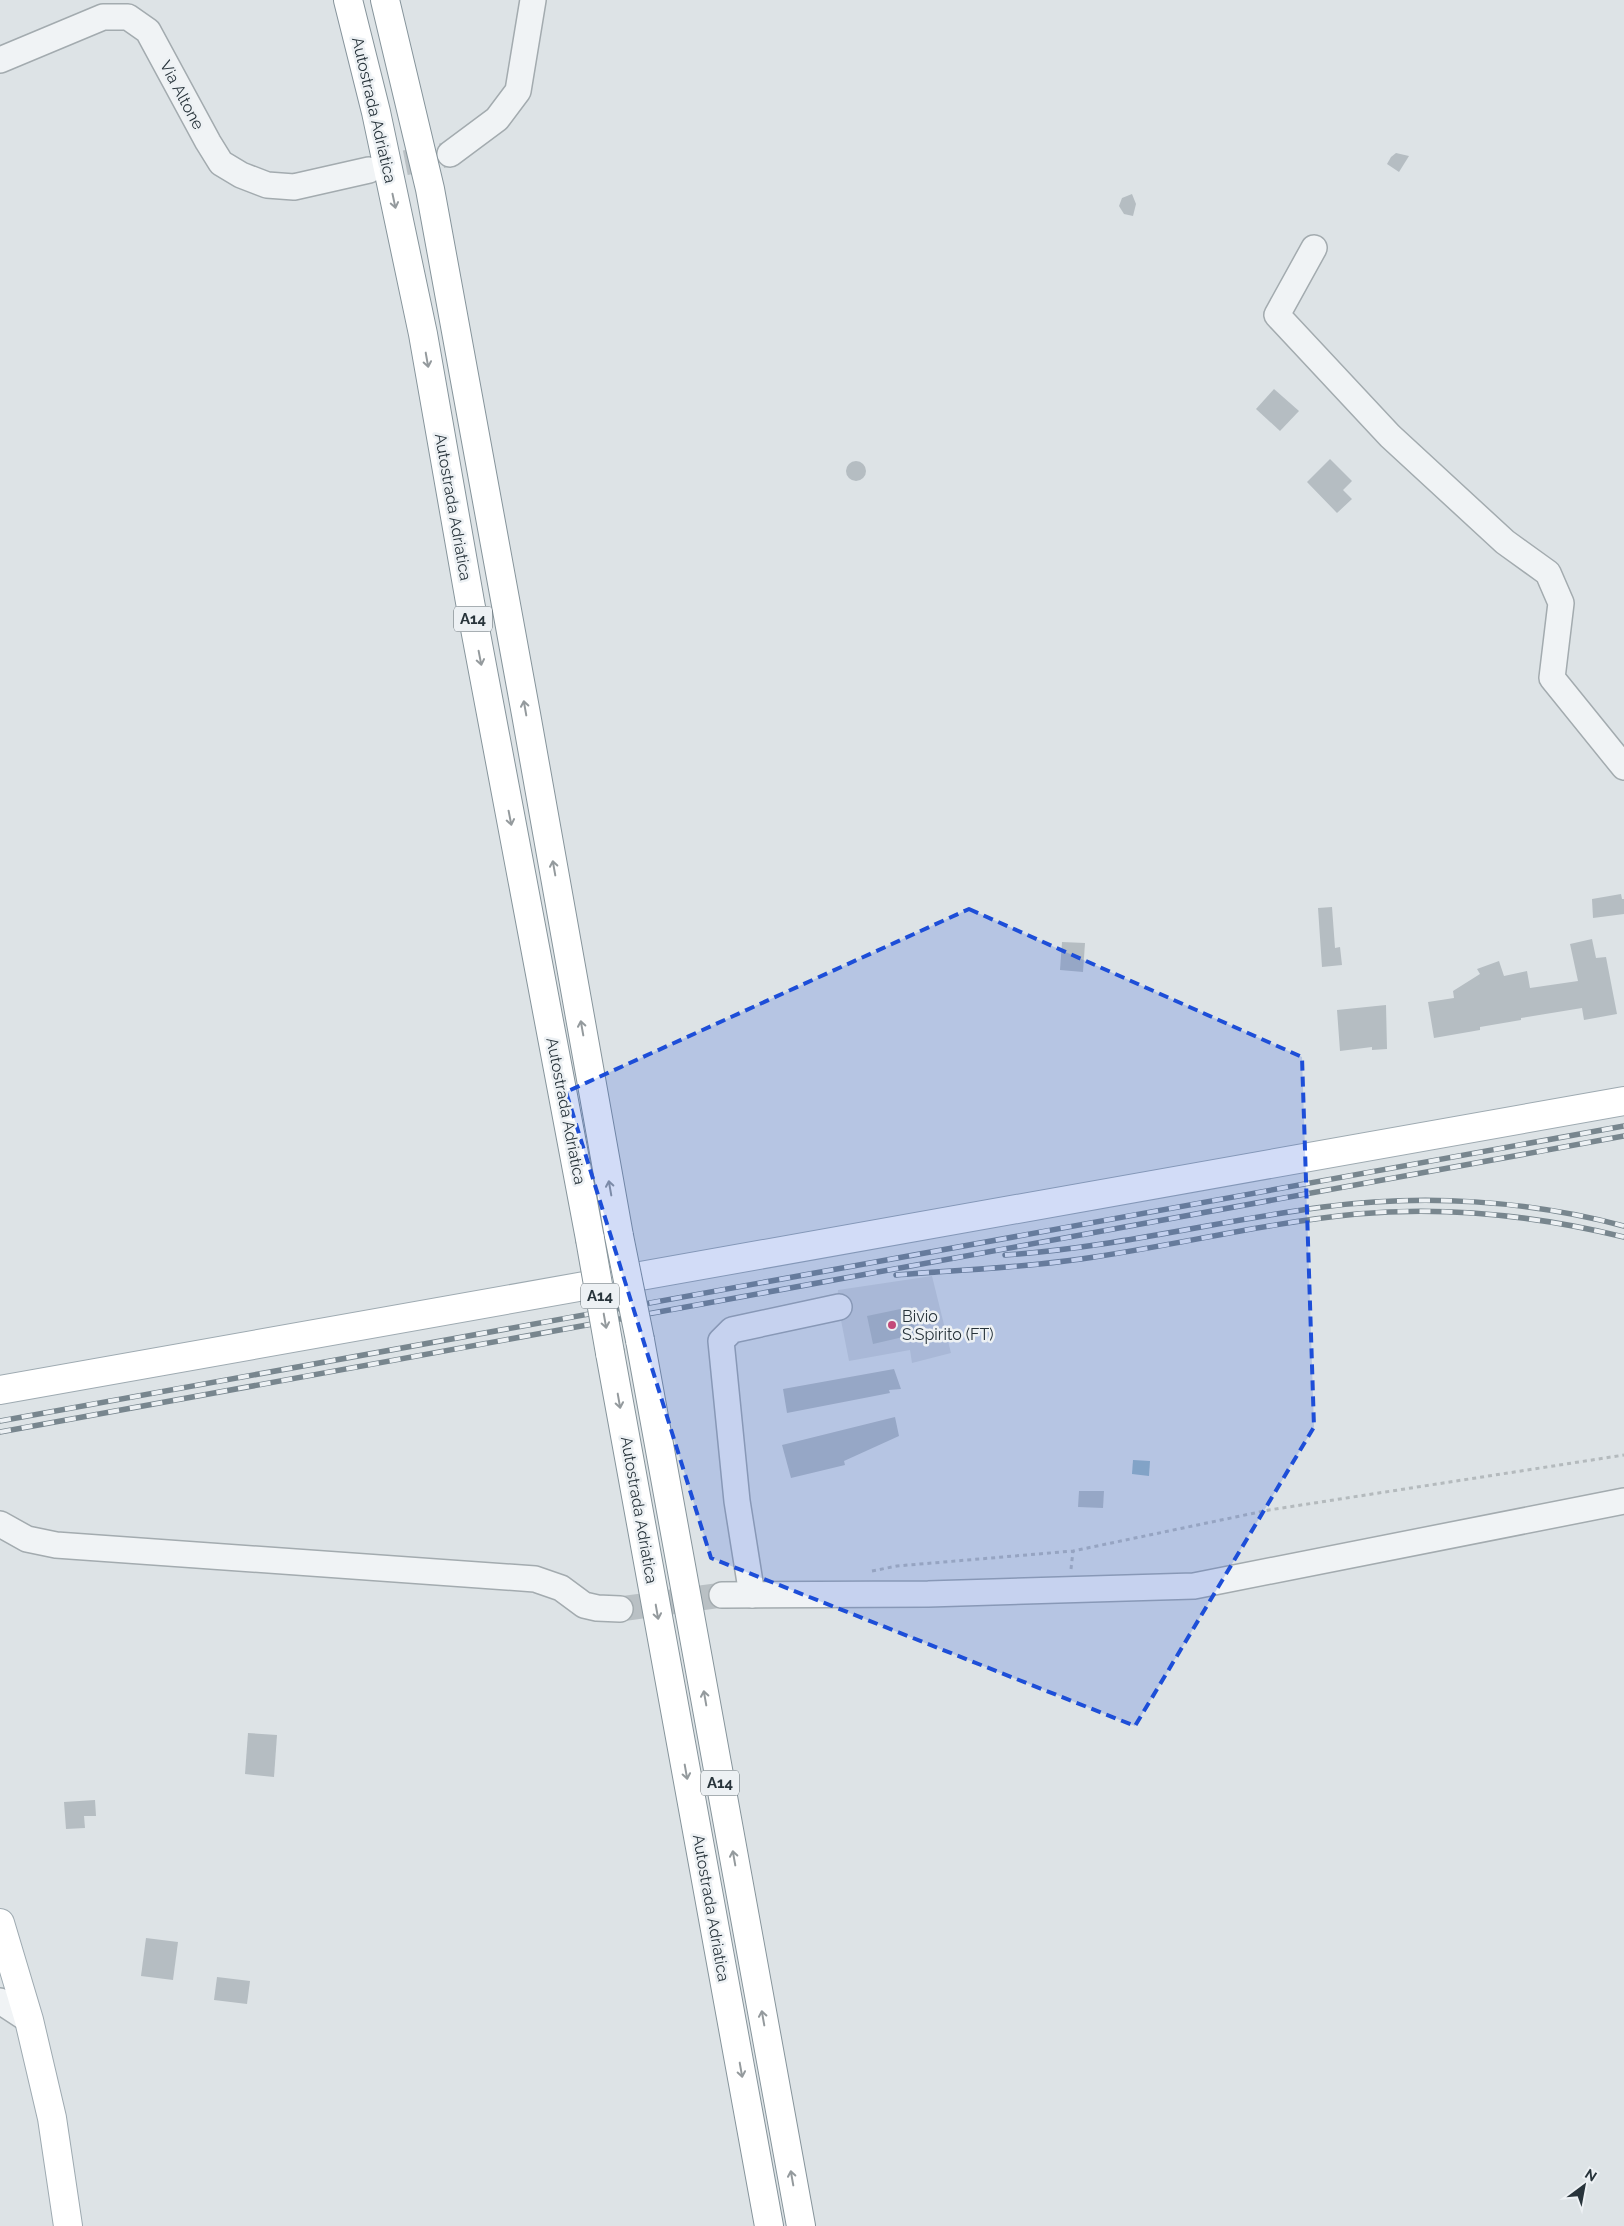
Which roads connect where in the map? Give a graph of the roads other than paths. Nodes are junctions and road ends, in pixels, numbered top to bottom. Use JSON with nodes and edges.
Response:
{"nodes":[{"id":1,"x":348,"y":0,"type":"edge"},
{"id":2,"x":385,"y":0,"type":"edge"},
{"id":3,"x":533,"y":0,"type":"edge"},
{"id":4,"x":0,"y":60,"type":"edge"},
{"id":5,"x":450,"y":154,"type":"tunnel mouth"},
{"id":6,"x":369,"y":170,"type":"tunnel mouth"},
{"id":7,"x":1314,"y":248,"type":"dead end"},
{"id":8,"x":1624,"y":767,"type":"edge"},
{"id":9,"x":1624,"y":1101,"type":"edge"},
{"id":10,"x":839,"y":1307,"type":"dead end"},
{"id":11,"x":0,"y":1376,"type":"edge"},
{"id":12,"x":42,"y":1382,"type":"junction"},
{"id":13,"x":0,"y":1390,"type":"edge"},
{"id":14,"x":1624,"y":1501,"type":"edge"},
{"id":15,"x":0,"y":1524,"type":"edge"},
{"id":16,"x":722,"y":1595,"type":"tunnel mouth"},
{"id":17,"x":752,"y":1595,"type":"junction"},
{"id":18,"x":620,"y":1609,"type":"tunnel mouth"},
{"id":19,"x":0,"y":1923,"type":"edge"},
{"id":20,"x":0,"y":2001,"type":"edge"},
{"id":21,"x":30,"y":2020,"type":"junction"},
{"id":22,"x":68,"y":2226,"type":"edge"},
{"id":23,"x":769,"y":2226,"type":"edge"},
{"id":24,"x":801,"y":2226,"type":"edge"}],
"edges":[{"from":1,"to":23,"type":"main road","name":"Autostrada Adriatica","number":"A14","one_way":true,"bridge":true},
{"from":24,"to":2,"type":"main road","name":"Autostrada Adriatica","number":"A14","one_way":true,"bridge":true},
{"from":3,"to":5,"type":"street"},
{"from":4,"to":6,"type":"street","name":"Via Altone"},
{"from":7,"to":8,"type":"street"},
{"from":9,"to":12,"type":"main road"},
{"from":10,"to":17,"type":"street"},
{"from":11,"to":12,"type":"main road"},
{"from":12,"to":13,"type":"main road"},
{"from":14,"to":17,"type":"street"},
{"from":15,"to":18,"type":"street"},
{"from":16,"to":17,"type":"street"},
{"from":19,"to":21,"type":"main road"},
{"from":20,"to":21,"type":"street"},
{"from":21,"to":22,"type":"main road"}]}
